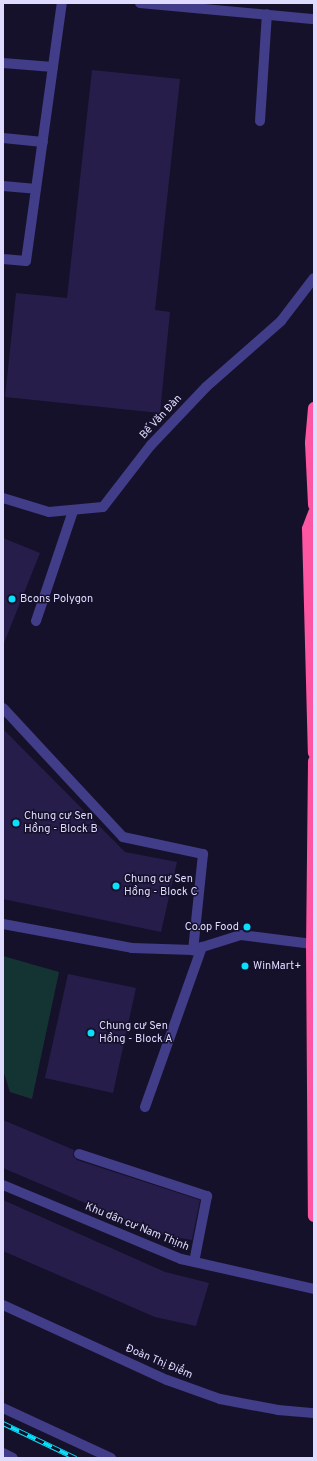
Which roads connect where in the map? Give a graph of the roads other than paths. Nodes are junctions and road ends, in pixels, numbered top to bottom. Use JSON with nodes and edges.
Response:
{"nodes":[{"id":1,"x":62,"y":3,"type":"edge"},
{"id":2,"x":140,"y":3,"type":"edge"},
{"id":3,"x":185,"y":5,"type":"edge"},
{"id":4,"x":243,"y":7,"type":"edge"},
{"id":5,"x":267,"y":14,"type":"junction"},
{"id":6,"x":314,"y":20,"type":"edge"},
{"id":7,"x":3,"y":63,"type":"edge"},
{"id":8,"x":53,"y":67,"type":"junction"},
{"id":9,"x":260,"y":121,"type":"dead end"},
{"id":10,"x":3,"y":138,"type":"edge"},
{"id":11,"x":43,"y":142,"type":"junction"},
{"id":12,"x":3,"y":186,"type":"edge"},
{"id":13,"x":36,"y":189,"type":"junction"},
{"id":14,"x":3,"y":259,"type":"edge"},
{"id":15,"x":314,"y":278,"type":"edge"},
{"id":16,"x":314,"y":408,"type":"edge"},
{"id":17,"x":3,"y":498,"type":"edge"},
{"id":18,"x":314,"y":498,"type":"edge"},
{"id":19,"x":314,"y":505,"type":"edge"},
{"id":20,"x":73,"y":511,"type":"junction"},
{"id":21,"x":314,"y":513,"type":"edge"},
{"id":22,"x":36,"y":621,"type":"dead end"},
{"id":23,"x":3,"y":708,"type":"edge"},
{"id":24,"x":314,"y":753,"type":"edge"},
{"id":25,"x":314,"y":761,"type":"edge"},
{"id":26,"x":3,"y":924,"type":"edge"},
{"id":27,"x":312,"y":944,"type":"junction"},
{"id":28,"x":198,"y":948,"type":"junction"},
{"id":29,"x":145,"y":1107,"type":"dead end"},
{"id":30,"x":79,"y":1154,"type":"dead end"},
{"id":31,"x":3,"y":1185,"type":"edge"},
{"id":32,"x":314,"y":1216,"type":"edge"},
{"id":33,"x":194,"y":1262,"type":"junction"},
{"id":34,"x":314,"y":1289,"type":"edge"},
{"id":35,"x":3,"y":1305,"type":"edge"},
{"id":36,"x":3,"y":1408,"type":"edge"},
{"id":37,"x":314,"y":1413,"type":"edge"},
{"id":38,"x":3,"y":1453,"type":"edge"},
{"id":39,"x":13,"y":1458,"type":"edge"},
{"id":40,"x":111,"y":1458,"type":"edge"}],
"edges":[{"from":1,"to":8,"type":"street"},
{"from":2,"to":3,"type":"street"},
{"from":3,"to":4,"type":"street"},
{"from":4,"to":5,"type":"street"},
{"from":5,"to":6,"type":"street"},
{"from":5,"to":9,"type":"street"},
{"from":7,"to":8,"type":"street"},
{"from":8,"to":11,"type":"street"},
{"from":10,"to":11,"type":"street"},
{"from":11,"to":13,"type":"street"},
{"from":12,"to":13,"type":"street"},
{"from":13,"to":14,"type":"street"},
{"from":15,"to":20,"type":"street","name":"Bế Văn Đàn"},
{"from":16,"to":18,"type":"highway"},
{"from":17,"to":20,"type":"street","name":"Bế Văn Đàn"},
{"from":18,"to":19,"type":"highway"},
{"from":20,"to":22,"type":"street"},
{"from":21,"to":24,"type":"highway"},
{"from":23,"to":28,"type":"street"},
{"from":25,"to":27,"type":"highway"},
{"from":26,"to":28,"type":"street"},
{"from":27,"to":28,"type":"street"},
{"from":27,"to":32,"type":"highway"},
{"from":28,"to":29,"type":"street"},
{"from":30,"to":33,"type":"street"},
{"from":31,"to":33,"type":"street","name":"Khu dân cư Nam Thịnh"},
{"from":33,"to":34,"type":"street","name":"Khu dân cư Nam Thịnh"},
{"from":35,"to":37,"type":"street","name":"Đoàn Thị Điểm"},
{"from":36,"to":40,"type":"street"},
{"from":38,"to":39,"type":"street"}]}
